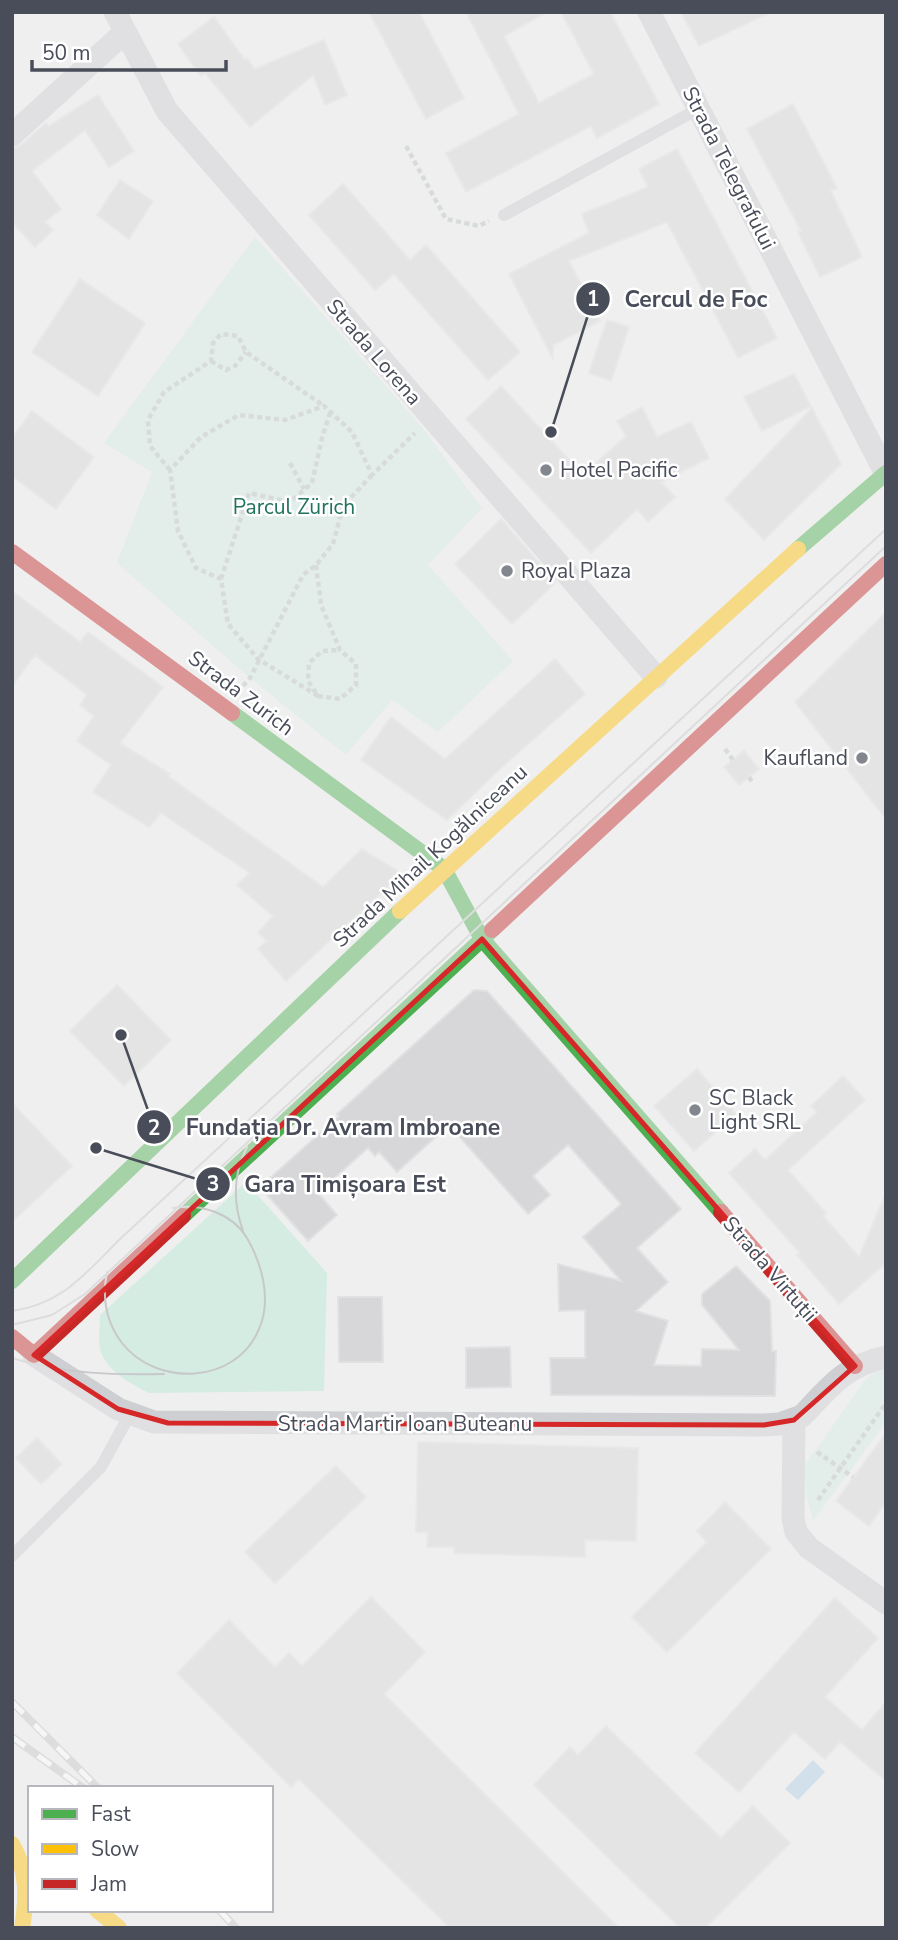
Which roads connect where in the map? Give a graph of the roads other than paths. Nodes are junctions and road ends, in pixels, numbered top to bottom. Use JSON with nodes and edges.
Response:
{"nodes":[{"id":1,"x":649,"y":12,"type":"edge"},
{"id":2,"x":120,"y":22,"type":"edge"},
{"id":3,"x":698,"y":109,"type":"junction"},
{"id":4,"x":12,"y":135,"type":"edge"},
{"id":5,"x":504,"y":215,"type":"road end"},
{"id":6,"x":886,"y":474,"type":"edge"},
{"id":7,"x":12,"y":552,"type":"edge"},
{"id":8,"x":886,"y":564,"type":"edge"},
{"id":9,"x":656,"y":677,"type":"junction"},
{"id":10,"x":444,"y":869,"type":"junction"},
{"id":11,"x":482,"y":939,"type":"junction"},
{"id":12,"x":12,"y":1280,"type":"edge"},
{"id":13,"x":12,"y":1337,"type":"edge"},
{"id":14,"x":34,"y":1355,"type":"junction"},
{"id":15,"x":886,"y":1357,"type":"edge"},
{"id":16,"x":855,"y":1366,"type":"junction"},
{"id":17,"x":130,"y":1414,"type":"junction"},
{"id":18,"x":794,"y":1428,"type":"junction"},
{"id":19,"x":12,"y":1556,"type":"edge"},
{"id":20,"x":886,"y":1603,"type":"edge"},
{"id":21,"x":12,"y":1844,"type":"edge"},
{"id":22,"x":28,"y":1887,"type":"edge"},
{"id":23,"x":100,"y":1912,"type":"edge"},
{"id":24,"x":22,"y":1928,"type":"edge"},
{"id":25,"x":120,"y":1928,"type":"edge"}],
"edges":[{"from":1,"to":3,"type":"street","name":"Strada Telegrafului"},
{"from":2,"to":4,"type":"street"},
{"from":2,"to":9,"type":"street","name":"Strada Lorena"},
{"from":3,"to":5,"type":"lane"},
{"from":3,"to":6,"type":"street","name":"Strada Telegrafului"},
{"from":6,"to":9,"type":"street","name":"Strada Mihail Kogălniceanu"},
{"from":7,"to":10,"type":"street","name":"Strada Zurich"},
{"from":8,"to":11,"type":"street"},
{"from":9,"to":10,"type":"street","name":"Strada Mihail Kogălniceanu"},
{"from":10,"to":11,"type":"street","name":"Strada Virtuții"},
{"from":10,"to":12,"type":"street","name":"Strada Mihail Kogălniceanu"},
{"from":11,"to":14,"type":"street"},
{"from":11,"to":16,"type":"street","name":"Strada Virtuții"},
{"from":13,"to":14,"type":"street"},
{"from":14,"to":17,"type":"street","name":"Strada Martir Ioan Buteanu"},
{"from":15,"to":16,"type":"street"},
{"from":16,"to":18,"type":"street"},
{"from":17,"to":18,"type":"street","name":"Strada Martir Ioan Buteanu"},
{"from":17,"to":19,"type":"lane"},
{"from":18,"to":20,"type":"street"},
{"from":21,"to":22,"type":"street"},
{"from":22,"to":24,"type":"street"},
{"from":23,"to":25,"type":"street"}]}
